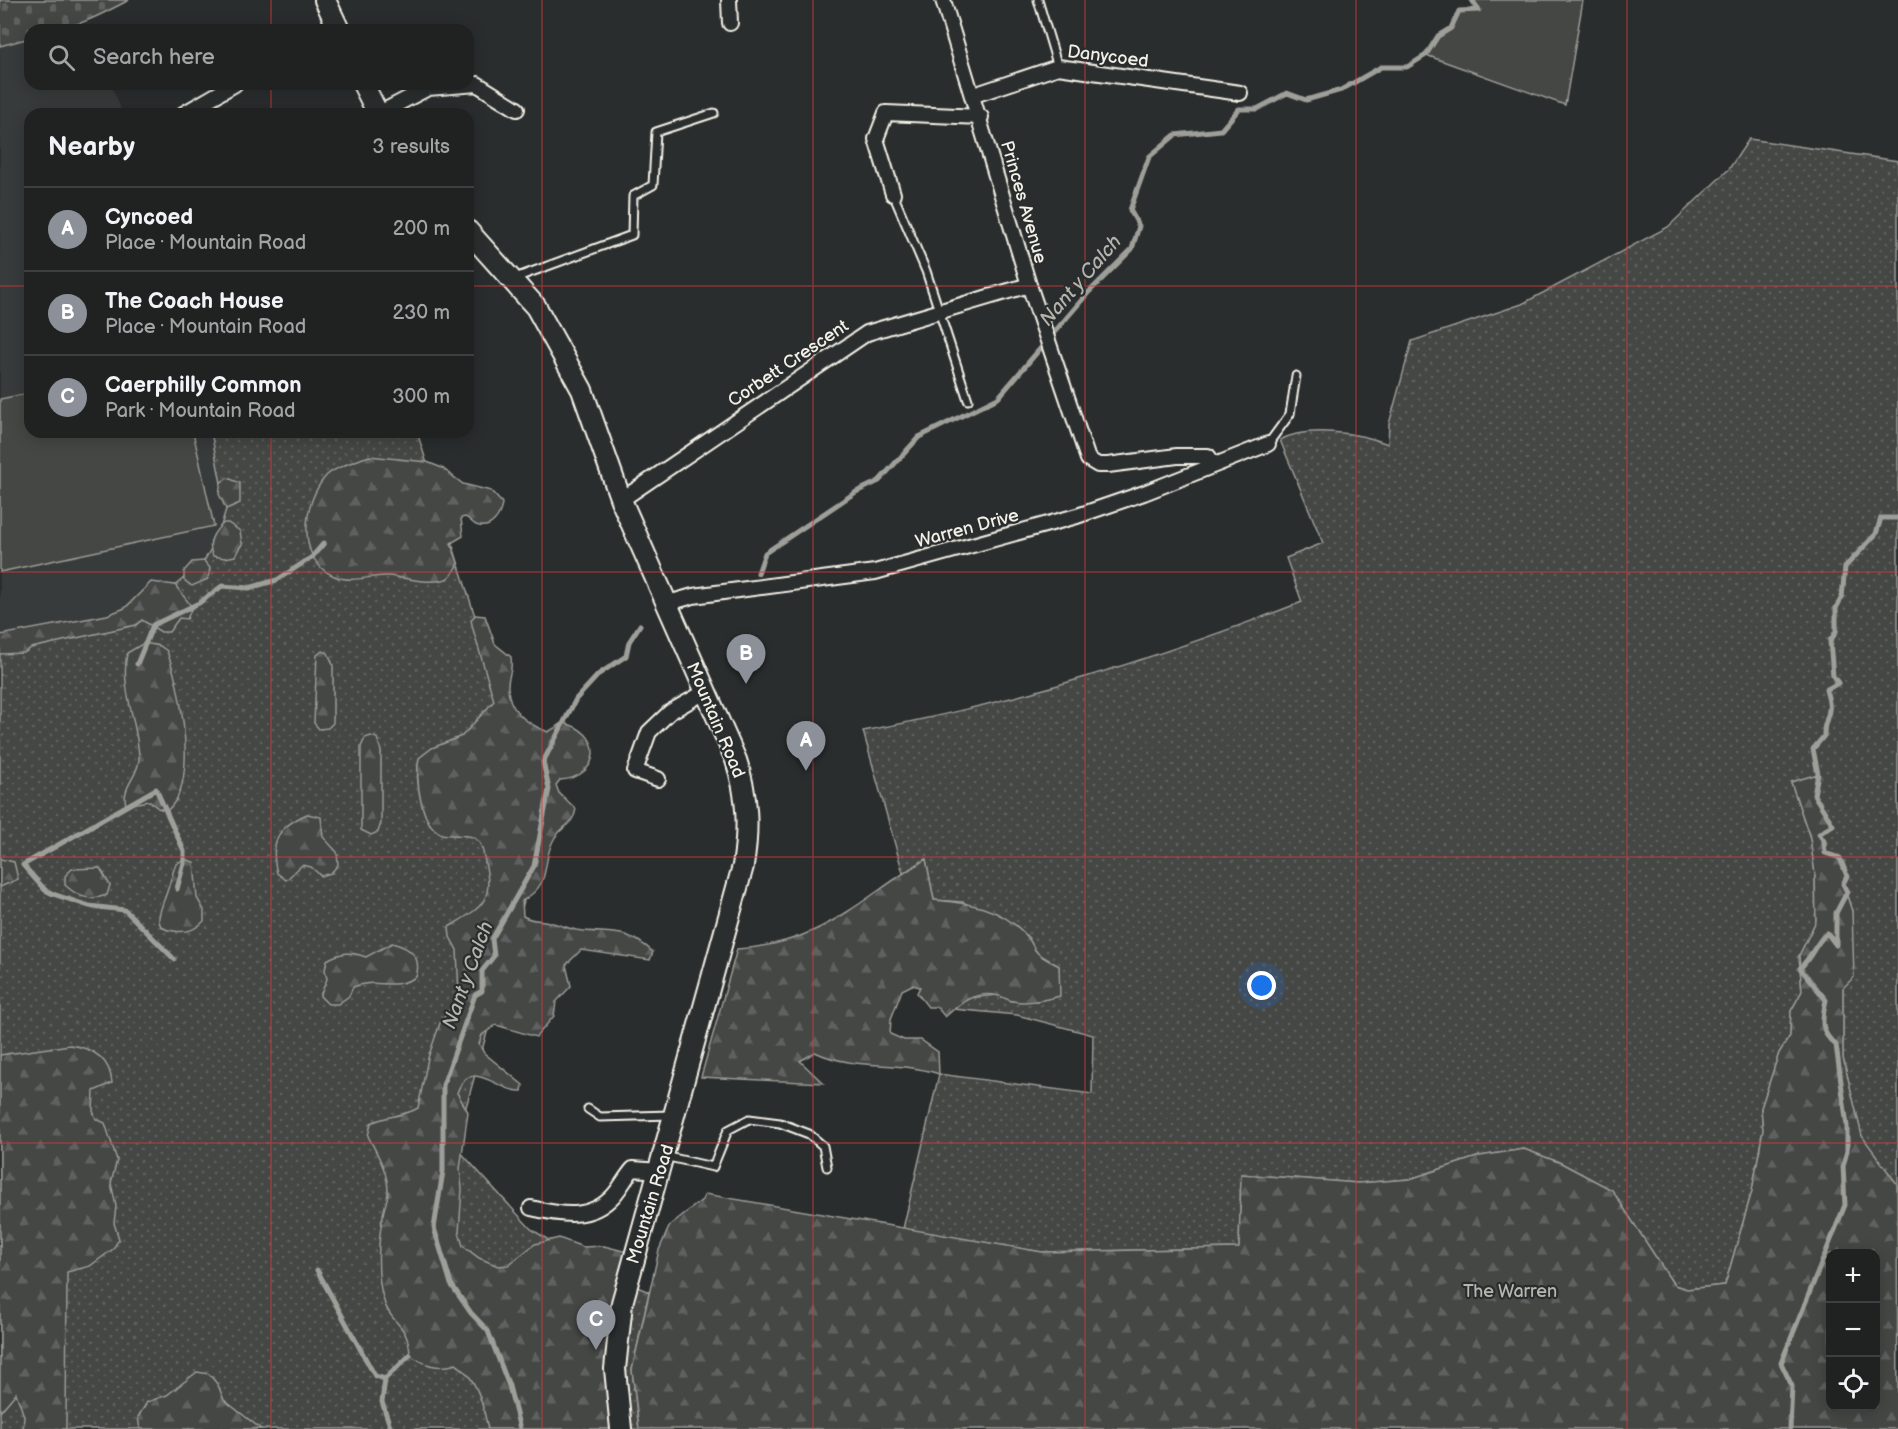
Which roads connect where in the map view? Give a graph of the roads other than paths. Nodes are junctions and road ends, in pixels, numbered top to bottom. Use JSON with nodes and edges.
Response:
{"nodes":[{"id":1,"x":325,"y":0,"type":"edge"},
{"id":2,"x":729,"y":0,"type":"edge"},
{"id":3,"x":943,"y":0,"type":"edge"},
{"id":4,"x":1038,"y":0,"type":"edge"},
{"id":5,"x":730,"y":23,"type":"dead end"},
{"id":6,"x":333,"y":24,"type":"edge"},
{"id":7,"x":1058,"y":67,"type":"junction"},
{"id":8,"x":474,"y":84,"type":"edge"},
{"id":9,"x":225,"y":90,"type":"edge"},
{"id":10,"x":366,"y":90,"type":"edge"},
{"id":11,"x":424,"y":90,"type":"edge"},
{"id":12,"x":1240,"y":93,"type":"dead end"},
{"id":13,"x":974,"y":95,"type":"junction"},
{"id":14,"x":193,"y":108,"type":"edge"},
{"id":15,"x":375,"y":108,"type":"edge"},
{"id":16,"x":390,"y":108,"type":"edge"},
{"id":17,"x":518,"y":109,"type":"dead end"},
{"id":18,"x":714,"y":113,"type":"dead end"},
{"id":19,"x":981,"y":117,"type":"junction"},
{"id":20,"x":893,"y":194,"type":"joint"},
{"id":21,"x":474,"y":237,"type":"edge"},
{"id":22,"x":513,"y":279,"type":"junction"},
{"id":23,"x":1029,"y":285,"type":"junction"},
{"id":24,"x":940,"y":311,"type":"junction"},
{"id":25,"x":1296,"y":376,"type":"dead end"},
{"id":26,"x":968,"y":400,"type":"dead end"},
{"id":27,"x":1268,"y":444,"type":"joint"},
{"id":28,"x":1214,"y":464,"type":"junction"},
{"id":29,"x":621,"y":500,"type":"junction"},
{"id":30,"x":665,"y":604,"type":"junction"},
{"id":31,"x":705,"y":692,"type":"junction"},
{"id":32,"x":658,"y":779,"type":"dead end"},
{"id":33,"x":588,"y":1109,"type":"dead end"},
{"id":34,"x":676,"y":1115,"type":"junction"},
{"id":35,"x":662,"y":1163,"type":"junction"},
{"id":36,"x":827,"y":1167,"type":"dead end"},
{"id":37,"x":531,"y":1208,"type":"dead end"},
{"id":38,"x":621,"y":1429,"type":"edge"}],
"edges":[{"from":1,"to":6,"type":"main road"},
{"from":2,"to":5,"type":"street"},
{"from":3,"to":13,"type":"street","name":"Princes Avenue"},
{"from":4,"to":7,"type":"lane"},
{"from":7,"to":12,"type":"street","name":"Danycoed"},
{"from":7,"to":13,"type":"street","name":"Danycoed"},
{"from":8,"to":17,"type":"street"},
{"from":9,"to":14,"type":"street"},
{"from":10,"to":15,"type":"main road"},
{"from":11,"to":16,"type":"street"},
{"from":13,"to":19,"type":"street","name":"Princes Avenue"},
{"from":18,"to":22,"type":"lane"},
{"from":19,"to":20,"type":"street"},
{"from":19,"to":23,"type":"street","name":"Princes Avenue"},
{"from":20,"to":24,"type":"lane"},
{"from":21,"to":22,"type":"main road","name":"Mountain Road"},
{"from":22,"to":29,"type":"main road","name":"Mountain Road"},
{"from":23,"to":24,"type":"street","name":"Corbett Crescent"},
{"from":23,"to":28,"type":"street","name":"Princes Avenue"},
{"from":24,"to":26,"type":"lane"},
{"from":24,"to":29,"type":"street","name":"Corbett Crescent"},
{"from":25,"to":27,"type":"lane"},
{"from":27,"to":28,"type":"street","name":"Warren Drive"},
{"from":28,"to":30,"type":"street","name":"Warren Drive"},
{"from":29,"to":30,"type":"main road","name":"Mountain Road"},
{"from":30,"to":31,"type":"main road","name":"Mountain Road"},
{"from":31,"to":32,"type":"street"},
{"from":31,"to":34,"type":"main road","name":"Mountain Road"},
{"from":33,"to":34,"type":"lane"},
{"from":34,"to":35,"type":"main road","name":"Mountain Road"},
{"from":35,"to":36,"type":"lane"},
{"from":35,"to":37,"type":"street"},
{"from":35,"to":38,"type":"main road","name":"Mountain Road"}]}
